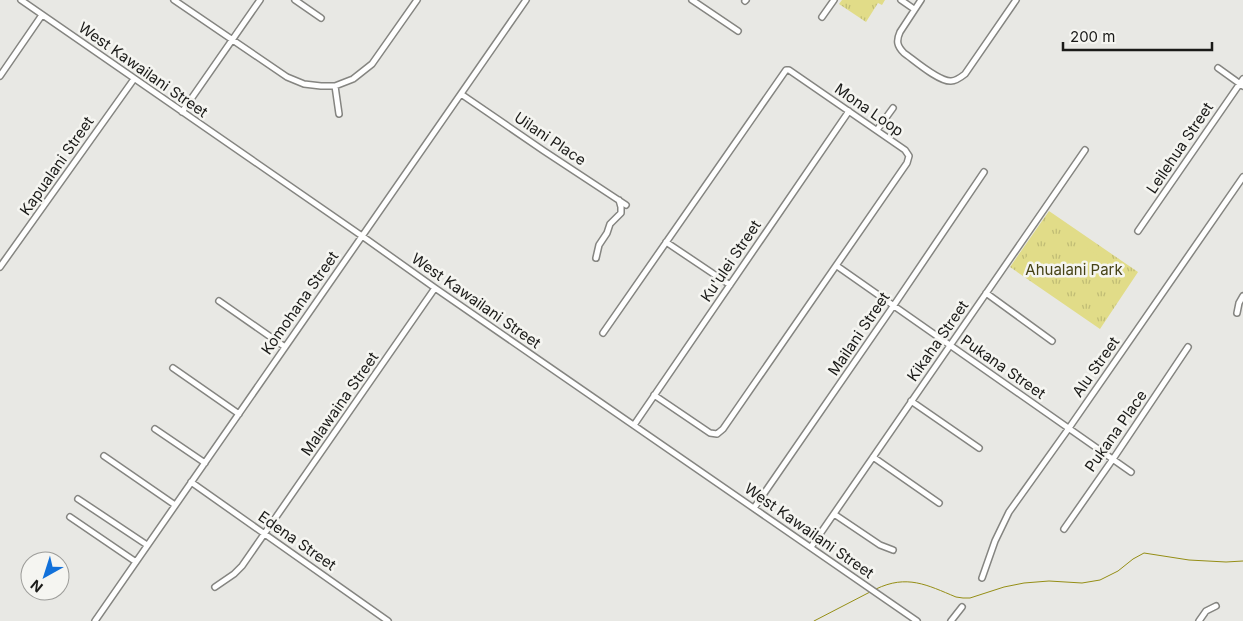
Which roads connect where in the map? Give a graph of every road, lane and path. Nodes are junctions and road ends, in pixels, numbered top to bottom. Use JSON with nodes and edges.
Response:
{"nodes":[{"id":1,"x":21,"y":0,"type":"edge"},
{"id":2,"x":174,"y":0,"type":"edge"},
{"id":3,"x":260,"y":0,"type":"edge"},
{"id":4,"x":295,"y":0,"type":"edge"},
{"id":5,"x":417,"y":0,"type":"edge"},
{"id":6,"x":526,"y":0,"type":"edge"},
{"id":7,"x":692,"y":0,"type":"edge"},
{"id":8,"x":834,"y":0,"type":"edge"},
{"id":9,"x":901,"y":0,"type":"edge"},
{"id":10,"x":921,"y":0,"type":"edge"},
{"id":11,"x":1016,"y":0,"type":"edge"},
{"id":12,"x":914,"y":9,"type":"junction"},
{"id":13,"x":42,"y":15,"type":"junction"},
{"id":14,"x":822,"y":17,"type":"dead end"},
{"id":15,"x":321,"y":18,"type":"dead end"},
{"id":16,"x":738,"y":31,"type":"dead end"},
{"id":17,"x":232,"y":39,"type":"junction"},
{"id":18,"x":1218,"y":68,"type":"dead end"},
{"id":19,"x":0,"y":76,"type":"edge"},
{"id":20,"x":134,"y":79,"type":"junction"},
{"id":21,"x":1242,"y":83,"type":"edge"},
{"id":22,"x":334,"y":86,"type":"junction"},
{"id":23,"x":461,"y":94,"type":"junction"},
{"id":24,"x":893,"y":108,"type":"dead end"},
{"id":25,"x":849,"y":111,"type":"junction"},
{"id":26,"x":182,"y":112,"type":"junction"},
{"id":27,"x":339,"y":114,"type":"dead end"},
{"id":28,"x":877,"y":130,"type":"junction"},
{"id":29,"x":1086,"y":150,"type":"dead end"},
{"id":30,"x":984,"y":172,"type":"dead end"},
{"id":31,"x":1243,"y":176,"type":"edge"},
{"id":32,"x":618,"y":199,"type":"junction"},
{"id":33,"x":626,"y":204,"type":"dead end"},
{"id":34,"x":1138,"y":231,"type":"dead end"},
{"id":35,"x":362,"y":236,"type":"junction"},
{"id":36,"x":666,"y":242,"type":"junction"},
{"id":37,"x":596,"y":258,"type":"dead end"},
{"id":38,"x":837,"y":266,"type":"junction"},
{"id":39,"x":0,"y":267,"type":"edge"},
{"id":40,"x":730,"y":285,"type":"junction"},
{"id":41,"x":435,"y":288,"type":"junction"},
{"id":42,"x":986,"y":293,"type":"junction"},
{"id":43,"x":1243,"y":296,"type":"edge"},
{"id":44,"x":218,"y":301,"type":"dead end"},
{"id":45,"x":894,"y":305,"type":"junction"},
{"id":46,"x":1237,"y":312,"type":"dead end"},
{"id":47,"x":603,"y":333,"type":"dead end"},
{"id":48,"x":1052,"y":341,"type":"dead end"},
{"id":49,"x":950,"y":345,"type":"junction"},
{"id":50,"x":285,"y":347,"type":"junction"},
{"id":51,"x":1188,"y":347,"type":"dead end"},
{"id":52,"x":172,"y":368,"type":"dead end"},
{"id":53,"x":654,"y":395,"type":"junction"},
{"id":54,"x":911,"y":401,"type":"junction"},
{"id":55,"x":239,"y":414,"type":"junction"},
{"id":56,"x":634,"y":425,"type":"junction"},
{"id":57,"x":1069,"y":428,"type":"junction"},
{"id":58,"x":155,"y":429,"type":"dead end"},
{"id":59,"x":979,"y":448,"type":"dead end"},
{"id":60,"x":104,"y":456,"type":"dead end"},
{"id":61,"x":873,"y":457,"type":"junction"},
{"id":62,"x":1113,"y":460,"type":"junction"},
{"id":63,"x":204,"y":463,"type":"junction"},
{"id":64,"x":1130,"y":472,"type":"dead end"},
{"id":65,"x":191,"y":482,"type":"junction"},
{"id":66,"x":78,"y":499,"type":"dead end"},
{"id":67,"x":939,"y":503,"type":"dead end"},
{"id":68,"x":175,"y":506,"type":"junction"},
{"id":69,"x":754,"y":508,"type":"junction"},
{"id":70,"x":834,"y":514,"type":"junction"},
{"id":71,"x":70,"y":517,"type":"dead end"},
{"id":72,"x":1064,"y":529,"type":"dead end"},
{"id":73,"x":265,"y":534,"type":"junction"},
{"id":74,"x":148,"y":545,"type":"junction"},
{"id":75,"x":811,"y":547,"type":"junction"},
{"id":76,"x":894,"y":550,"type":"dead end"},
{"id":77,"x":136,"y":562,"type":"junction"},
{"id":78,"x":982,"y":578,"type":"dead end"},
{"id":79,"x":215,"y":586,"type":"dead end"},
{"id":80,"x":1216,"y":606,"type":"dead end"},
{"id":81,"x":962,"y":607,"type":"dead end"},
{"id":82,"x":96,"y":621,"type":"edge"},
{"id":83,"x":388,"y":621,"type":"edge"},
{"id":84,"x":917,"y":621,"type":"edge"},
{"id":85,"x":951,"y":621,"type":"edge"},
{"id":86,"x":1199,"y":621,"type":"edge"}],
"edges":[{"from":1,"to":13,"type":"street","name":"West Kawailani Street"},
{"from":2,"to":17,"type":"street"},
{"from":3,"to":17,"type":"street"},
{"from":4,"to":15,"type":"street"},
{"from":5,"to":22,"type":"street"},
{"from":6,"to":23,"type":"street","name":"Komohana Street"},
{"from":7,"to":16,"type":"street"},
{"from":8,"to":14,"type":"street"},
{"from":9,"to":12,"type":"street"},
{"from":10,"to":12,"type":"street"},
{"from":11,"to":12,"type":"street"},
{"from":13,"to":19,"type":"street"},
{"from":13,"to":20,"type":"street","name":"West Kawailani Street"},
{"from":17,"to":22,"type":"street"},
{"from":17,"to":26,"type":"street"},
{"from":18,"to":21,"type":"street"},
{"from":20,"to":26,"type":"street","name":"West Kawailani Street"},
{"from":20,"to":39,"type":"street","name":"Kapualani Street"},
{"from":21,"to":34,"type":"street","name":"Leilehua Street"},
{"from":22,"to":27,"type":"street"},
{"from":23,"to":32,"type":"street","name":"Uilani Place"},
{"from":23,"to":35,"type":"street","name":"Komohana Street"},
{"from":24,"to":28,"type":"street"},
{"from":25,"to":28,"type":"street","name":"Mona Loop"},
{"from":25,"to":36,"type":"street","name":"Mona Loop"},
{"from":25,"to":40,"type":"street","name":"Ku'ulei Street"},
{"from":26,"to":35,"type":"street","name":"West Kawailani Street"},
{"from":28,"to":38,"type":"street","name":"Mona Loop"},
{"from":29,"to":42,"type":"street","name":"Kikaha Street"},
{"from":30,"to":45,"type":"street","name":"Mailani Street"},
{"from":31,"to":57,"type":"street","name":"Alu Street"},
{"from":32,"to":33,"type":"street","name":"Uilani Place"},
{"from":32,"to":37,"type":"street"},
{"from":35,"to":41,"type":"street","name":"West Kawailani Street"},
{"from":35,"to":50,"type":"street","name":"Komohana Street"},
{"from":36,"to":40,"type":"street"},
{"from":36,"to":47,"type":"street","name":"Mona Loop"},
{"from":38,"to":45,"type":"street","name":"Pukana Street"},
{"from":38,"to":53,"type":"street","name":"Mona Loop"},
{"from":40,"to":53,"type":"street","name":"Ku'ulei Street"},
{"from":41,"to":56,"type":"street","name":"West Kawailani Street"},
{"from":41,"to":73,"type":"street","name":"Malawaina Street"},
{"from":42,"to":48,"type":"street"},
{"from":42,"to":49,"type":"street","name":"Kikaha Street"},
{"from":43,"to":46,"type":"street"},
{"from":44,"to":50,"type":"street"},
{"from":45,"to":49,"type":"street","name":"Pukana Street"},
{"from":45,"to":69,"type":"street","name":"Mailani Street"},
{"from":49,"to":54,"type":"street","name":"Kikaha Street"},
{"from":49,"to":57,"type":"street","name":"Pukana Street"},
{"from":50,"to":55,"type":"street","name":"Komohana Street"},
{"from":51,"to":62,"type":"street","name":"Pukana Place"},
{"from":52,"to":55,"type":"street"},
{"from":53,"to":56,"type":"street","name":"Ku'ulei Street"},
{"from":54,"to":59,"type":"street"},
{"from":54,"to":61,"type":"street","name":"Kikaha Street"},
{"from":55,"to":63,"type":"street","name":"Komohana Street"},
{"from":56,"to":69,"type":"street","name":"West Kawailani Street"},
{"from":57,"to":62,"type":"street","name":"Pukana Street"},
{"from":57,"to":78,"type":"street","name":"Alu Street"},
{"from":58,"to":63,"type":"street"},
{"from":60,"to":68,"type":"street"},
{"from":61,"to":67,"type":"street"},
{"from":61,"to":70,"type":"street","name":"Kikaha Street"},
{"from":62,"to":64,"type":"street","name":"Pukana Street"},
{"from":62,"to":72,"type":"street","name":"Pukana Place"},
{"from":63,"to":65,"type":"street","name":"Komohana Street"},
{"from":65,"to":68,"type":"street","name":"Komohana Street"},
{"from":65,"to":73,"type":"street","name":"Edena Street"},
{"from":66,"to":74,"type":"street"},
{"from":68,"to":74,"type":"street","name":"Komohana Street"},
{"from":69,"to":75,"type":"street","name":"West Kawailani Street"},
{"from":70,"to":75,"type":"street","name":"Kikaha Street"},
{"from":70,"to":76,"type":"street"},
{"from":71,"to":77,"type":"street"},
{"from":73,"to":79,"type":"street","name":"Malawaina Street"},
{"from":73,"to":83,"type":"street","name":"Edena Street"},
{"from":74,"to":77,"type":"street","name":"Komohana Street"},
{"from":75,"to":84,"type":"street","name":"West Kawailani Street"},
{"from":77,"to":82,"type":"street","name":"Komohana Street"},
{"from":80,"to":86,"type":"street"},
{"from":81,"to":85,"type":"street"}]}
